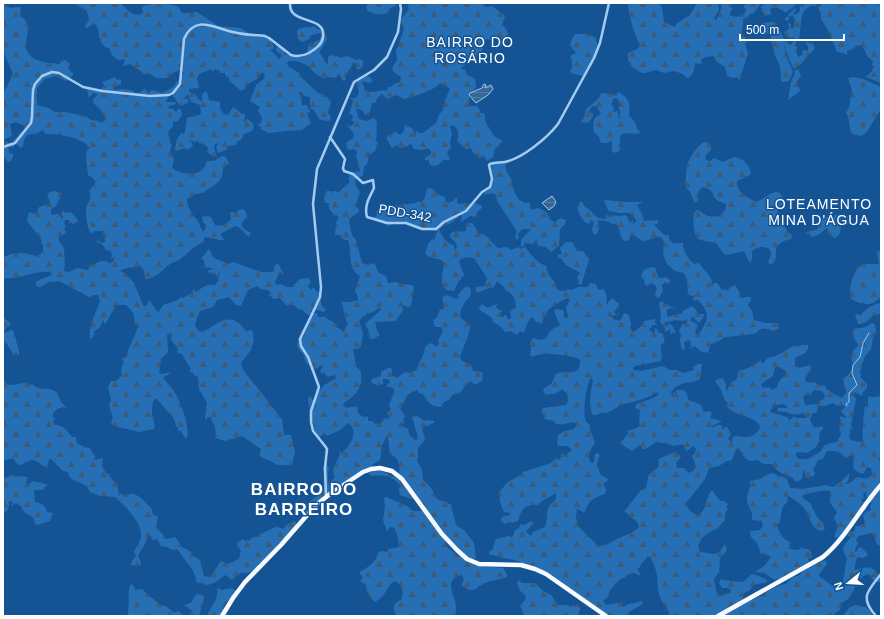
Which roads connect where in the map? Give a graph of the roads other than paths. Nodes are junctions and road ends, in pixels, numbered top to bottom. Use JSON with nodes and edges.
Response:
{"nodes":[{"id":1,"x":290,"y":3,"type":"edge"},
{"id":2,"x":400,"y":3,"type":"edge"},
{"id":3,"x":609,"y":3,"type":"edge"},
{"id":4,"x":330,"y":137,"type":"junction"},
{"id":5,"x":3,"y":147,"type":"edge"},
{"id":6,"x":881,"y":485,"type":"edge"},
{"id":7,"x":326,"y":497,"type":"junction"},
{"id":8,"x":881,"y":574,"type":"edge"},
{"id":9,"x":222,"y":616,"type":"edge"},
{"id":10,"x":606,"y":616,"type":"edge"},
{"id":11,"x":718,"y":616,"type":"edge"},
{"id":12,"x":876,"y":616,"type":"edge"}],
"edges":[{"from":1,"to":5,"type":"street"},
{"from":2,"to":4,"type":"street"},
{"from":3,"to":4,"type":"street","name":"PDD-342","number":"PDD-342"},
{"from":4,"to":7,"type":"street"},
{"from":6,"to":11,"type":"highway"},
{"from":7,"to":9,"type":"highway"},
{"from":7,"to":10,"type":"highway"},
{"from":8,"to":12,"type":"street"}]}
